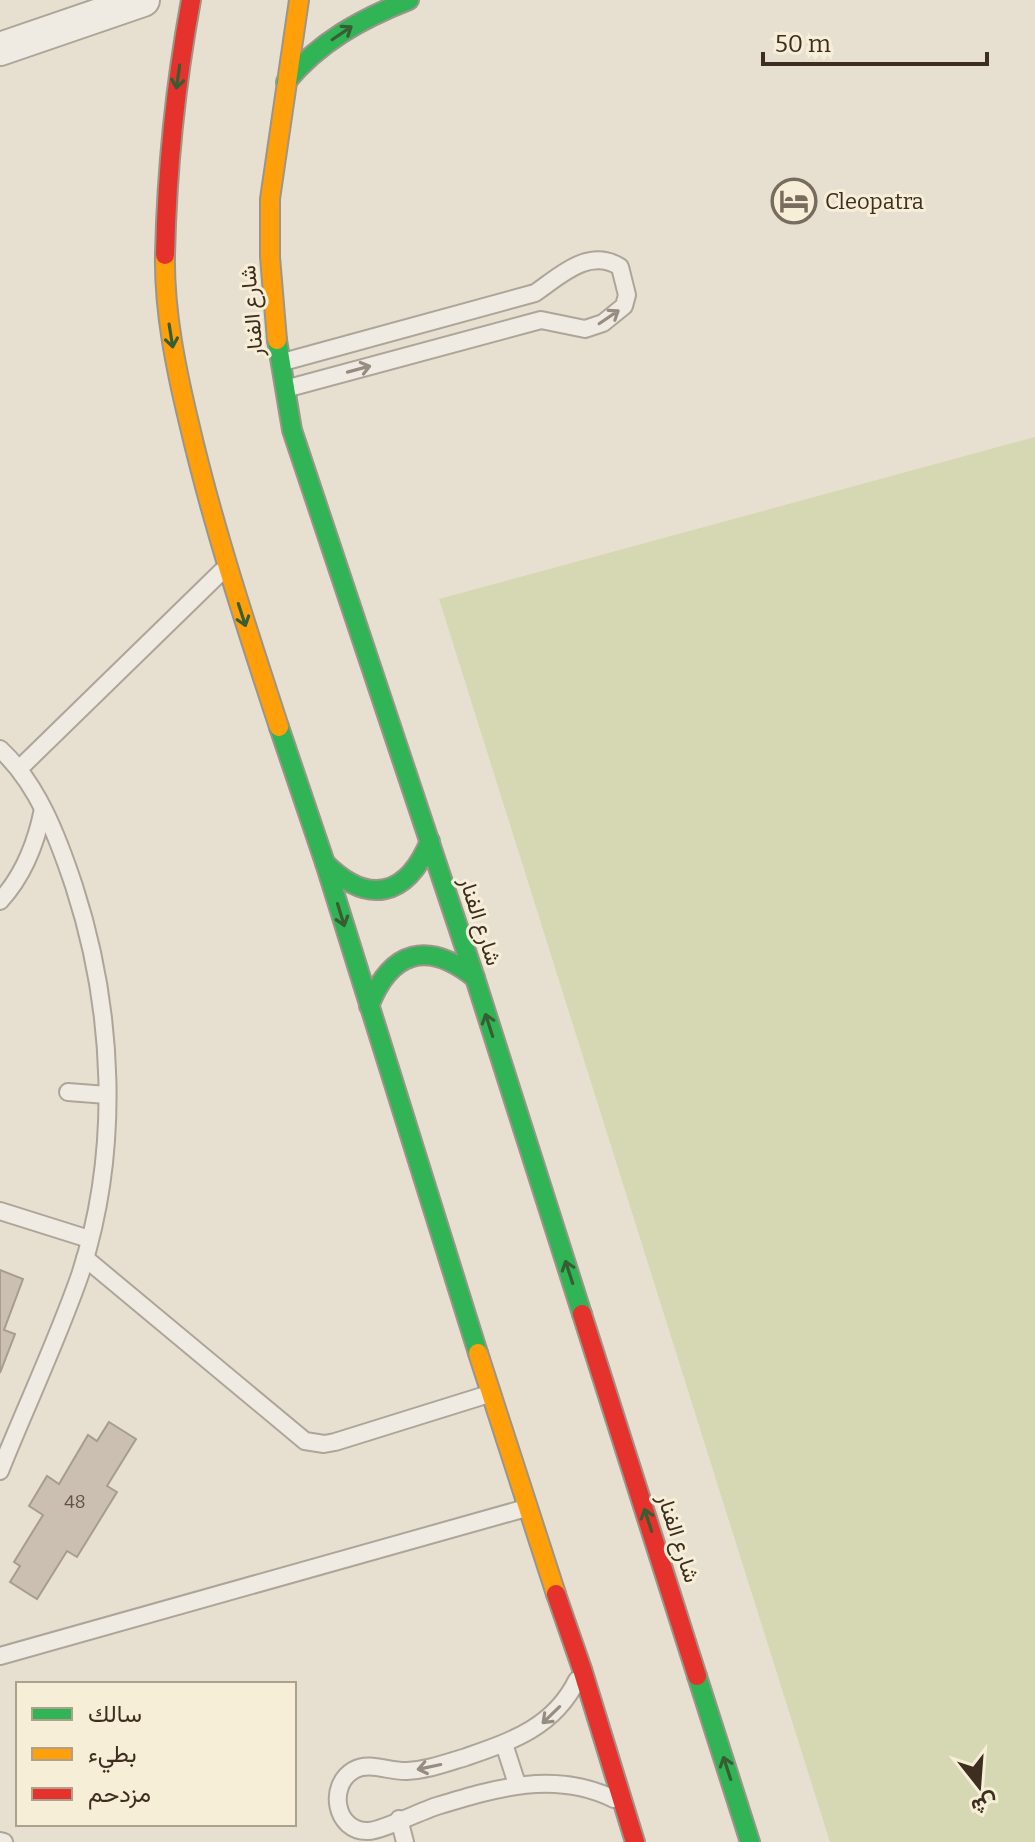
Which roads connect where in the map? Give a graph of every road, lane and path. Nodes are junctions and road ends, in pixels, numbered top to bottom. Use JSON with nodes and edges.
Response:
{"nodes":[{"id":1,"x":143,"y":0,"type":"edge"},
{"id":2,"x":191,"y":0,"type":"edge"},
{"id":3,"x":299,"y":0,"type":"edge"},
{"id":4,"x":409,"y":0,"type":"edge"},
{"id":5,"x":0,"y":49,"type":"edge"},
{"id":6,"x":286,"y":82,"type":"junction"},
{"id":7,"x":279,"y":362,"type":"junction"},
{"id":8,"x":284,"y":389,"type":"junction"},
{"id":9,"x":226,"y":567,"type":"junction"},
{"id":10,"x":0,"y":749,"type":"edge"},
{"id":11,"x":20,"y":768,"type":"junction"},
{"id":12,"x":43,"y":809,"type":"junction"},
{"id":13,"x":430,"y":841,"type":"junction"},
{"id":14,"x":325,"y":863,"type":"junction"},
{"id":15,"x":0,"y":901,"type":"edge"},
{"id":16,"x":475,"y":978,"type":"junction"},
{"id":17,"x":369,"y":1006,"type":"junction"},
{"id":18,"x":68,"y":1092,"type":"dead end"},
{"id":19,"x":107,"y":1095,"type":"junction"},
{"id":20,"x":0,"y":1211,"type":"edge"},
{"id":21,"x":89,"y":1239,"type":"junction"},
{"id":22,"x":85,"y":1258,"type":"junction"},
{"id":23,"x":490,"y":1394,"type":"junction"},
{"id":24,"x":0,"y":1471,"type":"edge"},
{"id":25,"x":526,"y":1508,"type":"junction"},
{"id":26,"x":0,"y":1656,"type":"edge"},
{"id":27,"x":582,"y":1669,"type":"junction"},
{"id":28,"x":504,"y":1744,"type":"junction"},
{"id":29,"x":517,"y":1784,"type":"junction"},
{"id":30,"x":622,"y":1803,"type":"junction"},
{"id":31,"x":399,"y":1819,"type":"junction"},
{"id":32,"x":405,"y":1842,"type":"edge"},
{"id":33,"x":635,"y":1842,"type":"edge"},
{"id":34,"x":750,"y":1842,"type":"edge"}],
"edges":[{"from":1,"to":5,"type":"street"},
{"from":2,"to":9,"type":"main road","one_way":true},
{"from":3,"to":6,"type":"main road","name":"شارع الفنار"},
{"from":6,"to":4,"type":"main road","one_way":true},
{"from":6,"to":7,"type":"main road","name":"شارع الفنار"},
{"from":7,"to":8,"type":"main road","name":"شارع الفنار"},
{"from":8,"to":7,"type":"lane","one_way":true},
{"from":8,"to":13,"type":"main road","name":"شارع الفنار"},
{"from":9,"to":11,"type":"lane"},
{"from":9,"to":14,"type":"main road","one_way":true},
{"from":10,"to":11,"type":"lane"},
{"from":11,"to":12,"type":"lane"},
{"from":12,"to":15,"type":"lane"},
{"from":12,"to":19,"type":"lane"},
{"from":13,"to":14,"type":"main road"},
{"from":13,"to":16,"type":"main road","name":"شارع الفنار"},
{"from":14,"to":17,"type":"main road","one_way":true},
{"from":16,"to":17,"type":"main road"},
{"from":34,"to":16,"type":"main road","name":"شارع الفنار","one_way":true},
{"from":17,"to":23,"type":"main road"},
{"from":18,"to":19,"type":"lane"},
{"from":19,"to":21,"type":"lane"},
{"from":20,"to":21,"type":"lane"},
{"from":21,"to":22,"type":"lane"},
{"from":22,"to":23,"type":"lane"},
{"from":22,"to":24,"type":"lane"},
{"from":23,"to":25,"type":"main road"},
{"from":25,"to":26,"type":"lane"},
{"from":25,"to":27,"type":"main road"},
{"from":27,"to":28,"type":"lane","one_way":true},
{"from":27,"to":30,"type":"main road"},
{"from":28,"to":29,"type":"lane"},
{"from":28,"to":31,"type":"lane","one_way":true},
{"from":29,"to":30,"type":"lane"},
{"from":29,"to":31,"type":"lane"},
{"from":30,"to":33,"type":"main road"},
{"from":31,"to":32,"type":"lane"}]}
